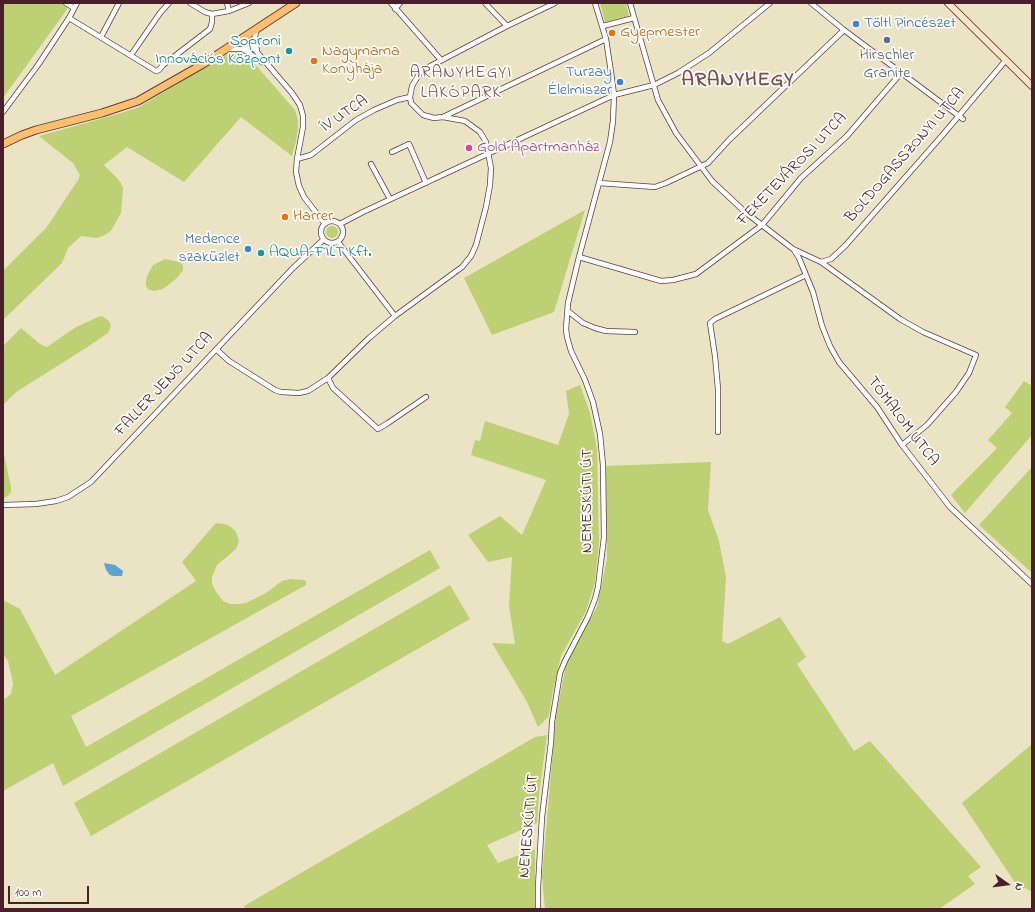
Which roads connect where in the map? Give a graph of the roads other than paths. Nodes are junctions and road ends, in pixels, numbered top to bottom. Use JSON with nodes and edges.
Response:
{"nodes":[{"id":1,"x":66,"y":3,"type":"edge"},
{"id":2,"x":77,"y":3,"type":"edge"},
{"id":3,"x":119,"y":3,"type":"edge"},
{"id":4,"x":169,"y":3,"type":"edge"},
{"id":5,"x":190,"y":3,"type":"edge"},
{"id":6,"x":227,"y":3,"type":"edge"},
{"id":7,"x":249,"y":3,"type":"edge"},
{"id":8,"x":296,"y":3,"type":"edge"},
{"id":9,"x":391,"y":3,"type":"edge"},
{"id":10,"x":400,"y":3,"type":"edge"},
{"id":11,"x":485,"y":3,"type":"edge"},
{"id":12,"x":555,"y":3,"type":"edge"},
{"id":13,"x":595,"y":3,"type":"edge"},
{"id":14,"x":630,"y":3,"type":"edge"},
{"id":15,"x":770,"y":3,"type":"edge"},
{"id":16,"x":811,"y":3,"type":"edge"},
{"id":17,"x":948,"y":3,"type":"edge"},
{"id":18,"x":74,"y":8,"type":"junction"},
{"id":19,"x":395,"y":9,"type":"junction"},
{"id":20,"x":229,"y":10,"type":"junction"},
{"id":21,"x":212,"y":14,"type":"junction"},
{"id":22,"x":69,"y":18,"type":"junction"},
{"id":23,"x":634,"y":18,"type":"junction"},
{"id":24,"x":507,"y":26,"type":"junction"},
{"id":25,"x":603,"y":26,"type":"junction"},
{"id":26,"x":257,"y":29,"type":"junction"},
{"id":27,"x":844,"y":30,"type":"junction"},
{"id":28,"x":101,"y":37,"type":"junction"},
{"id":29,"x":244,"y":38,"type":"junction"},
{"id":30,"x":606,"y":39,"type":"junction"},
{"id":31,"x":227,"y":49,"type":"junction"},
{"id":32,"x":248,"y":52,"type":"junction"},
{"id":33,"x":131,"y":55,"type":"junction"},
{"id":34,"x":441,"y":60,"type":"junction"},
{"id":35,"x":1006,"y":60,"type":"junction"},
{"id":36,"x":267,"y":65,"type":"junction"},
{"id":37,"x":901,"y":73,"type":"junction"},
{"id":38,"x":654,"y":85,"type":"junction"},
{"id":39,"x":1032,"y":86,"type":"edge"},
{"id":40,"x":614,"y":95,"type":"junction"},
{"id":41,"x":410,"y":97,"type":"junction"},
{"id":42,"x":3,"y":112,"type":"edge"},
{"id":43,"x":443,"y":118,"type":"junction"},
{"id":44,"x":961,"y":118,"type":"junction"},
{"id":45,"x":3,"y":144,"type":"edge"},
{"id":46,"x":392,"y":152,"type":"dead end"},
{"id":47,"x":489,"y":154,"type":"junction"},
{"id":48,"x":297,"y":159,"type":"junction"},
{"id":49,"x":371,"y":164,"type":"dead end"},
{"id":50,"x":701,"y":167,"type":"junction"},
{"id":51,"x":426,"y":183,"type":"junction"},
{"id":52,"x":599,"y":183,"type":"junction"},
{"id":53,"x":390,"y":199,"type":"junction"},
{"id":54,"x":325,"y":224,"type":"junction"},
{"id":55,"x":340,"y":224,"type":"junction"},
{"id":56,"x":762,"y":225,"type":"junction"},
{"id":57,"x":323,"y":240,"type":"junction"},
{"id":58,"x":338,"y":242,"type":"junction"},
{"id":59,"x":793,"y":249,"type":"junction"},
{"id":60,"x":579,"y":257,"type":"junction"},
{"id":61,"x":821,"y":262,"type":"junction"},
{"id":62,"x":806,"y":275,"type":"junction"},
{"id":63,"x":568,"y":311,"type":"junction"},
{"id":64,"x":395,"y":316,"type":"junction"},
{"id":65,"x":635,"y":332,"type":"dead end"},
{"id":66,"x":216,"y":350,"type":"junction"},
{"id":67,"x":328,"y":378,"type":"junction"},
{"id":68,"x":426,"y":397,"type":"dead end"},
{"id":69,"x":718,"y":432,"type":"dead end"},
{"id":70,"x":902,"y":445,"type":"junction"},
{"id":71,"x":3,"y":505,"type":"edge"},
{"id":72,"x":1032,"y":584,"type":"edge"},
{"id":73,"x":538,"y":909,"type":"edge"}],
"edges":[{"from":1,"to":18,"type":"street"},
{"from":2,"to":18,"type":"street"},
{"from":3,"to":28,"type":"street"},
{"from":4,"to":33,"type":"street"},
{"from":5,"to":21,"type":"street"},
{"from":6,"to":20,"type":"street"},
{"from":7,"to":20,"type":"street"},
{"from":8,"to":26,"type":"main road"},
{"from":9,"to":19,"type":"street"},
{"from":10,"to":19,"type":"street"},
{"from":11,"to":24,"type":"street"},
{"from":12,"to":24,"type":"street"},
{"from":13,"to":25,"type":"street","name":"NEMESKÚTI ÚT"},
{"from":14,"to":23,"type":"street","name":"TÓMALOM UTCA"},
{"from":15,"to":38,"type":"street"},
{"from":16,"to":27,"type":"street"},
{"from":17,"to":35,"type":"main road"},
{"from":18,"to":22,"type":"street"},
{"from":19,"to":34,"type":"street"},
{"from":20,"to":21,"type":"street"},
{"from":21,"to":33,"type":"street"},
{"from":22,"to":28,"type":"street"},
{"from":22,"to":42,"type":"street"},
{"from":23,"to":25,"type":"street"},
{"from":23,"to":38,"type":"street","name":"TÓMALOM UTCA"},
{"from":24,"to":34,"type":"street"},
{"from":25,"to":30,"type":"street","name":"NEMESKÚTI ÚT"},
{"from":26,"to":29,"type":"main road"},
{"from":26,"to":36,"type":"street"},
{"from":27,"to":37,"type":"street"},
{"from":27,"to":50,"type":"street"},
{"from":28,"to":33,"type":"street"},
{"from":29,"to":31,"type":"main road"},
{"from":29,"to":32,"type":"street"},
{"from":29,"to":36,"type":"street"},
{"from":30,"to":40,"type":"street","name":"NEMESKÚTI ÚT"},
{"from":30,"to":43,"type":"street"},
{"from":31,"to":32,"type":"street"},
{"from":31,"to":45,"type":"main road"},
{"from":32,"to":36,"type":"street"},
{"from":34,"to":41,"type":"street"},
{"from":35,"to":39,"type":"main road"},
{"from":35,"to":44,"type":"street","name":"BOLDOGASSZONYI UTCA"},
{"from":36,"to":48,"type":"street"},
{"from":37,"to":44,"type":"street"},
{"from":37,"to":56,"type":"street","name":"FEKETEVÁROSI UTCA"},
{"from":38,"to":40,"type":"street"},
{"from":38,"to":50,"type":"street","name":"TÓMALOM UTCA"},
{"from":40,"to":47,"type":"street"},
{"from":40,"to":52,"type":"street","name":"NEMESKÚTI ÚT"},
{"from":41,"to":43,"type":"street"},
{"from":41,"to":48,"type":"street","name":"ÍV UTCA"},
{"from":43,"to":47,"type":"street"},
{"from":44,"to":61,"type":"street","name":"BOLDOGASSZONYI UTCA"},
{"from":46,"to":51,"type":"street"},
{"from":47,"to":51,"type":"street"},
{"from":47,"to":64,"type":"street"},
{"from":48,"to":54,"type":"street"},
{"from":49,"to":53,"type":"street"},
{"from":50,"to":52,"type":"street"},
{"from":50,"to":56,"type":"street","name":"TÓMALOM UTCA"},
{"from":51,"to":53,"type":"street"},
{"from":52,"to":60,"type":"street","name":"NEMESKÚTI ÚT"},
{"from":53,"to":55,"type":"street"},
{"from":54,"to":55,"type":"street"},
{"from":54,"to":57,"type":"street"},
{"from":55,"to":58,"type":"street"},
{"from":56,"to":59,"type":"street","name":"TÓMALOM UTCA"},
{"from":56,"to":60,"type":"street","name":"FEKETEVÁROSI UTCA"},
{"from":57,"to":58,"type":"street"},
{"from":57,"to":66,"type":"street","name":"FALLER JENŐ UTCA"},
{"from":58,"to":64,"type":"street"},
{"from":59,"to":61,"type":"street","name":"TÓMALOM UTCA"},
{"from":59,"to":62,"type":"street","name":"TÓMALOM UTCA"},
{"from":60,"to":63,"type":"street","name":"NEMESKÚTI ÚT"},
{"from":61,"to":70,"type":"street","name":"TÓMALOM UTCA"},
{"from":62,"to":69,"type":"street"},
{"from":62,"to":70,"type":"street","name":"TÓMALOM UTCA"},
{"from":63,"to":65,"type":"street"},
{"from":63,"to":73,"type":"street","name":"NEMESKÚTI ÚT"},
{"from":64,"to":67,"type":"street"},
{"from":66,"to":67,"type":"street"},
{"from":66,"to":71,"type":"street","name":"FALLER JENŐ UTCA"},
{"from":67,"to":68,"type":"street"},
{"from":70,"to":72,"type":"street","name":"TÓMALOM UTCA"}]}
